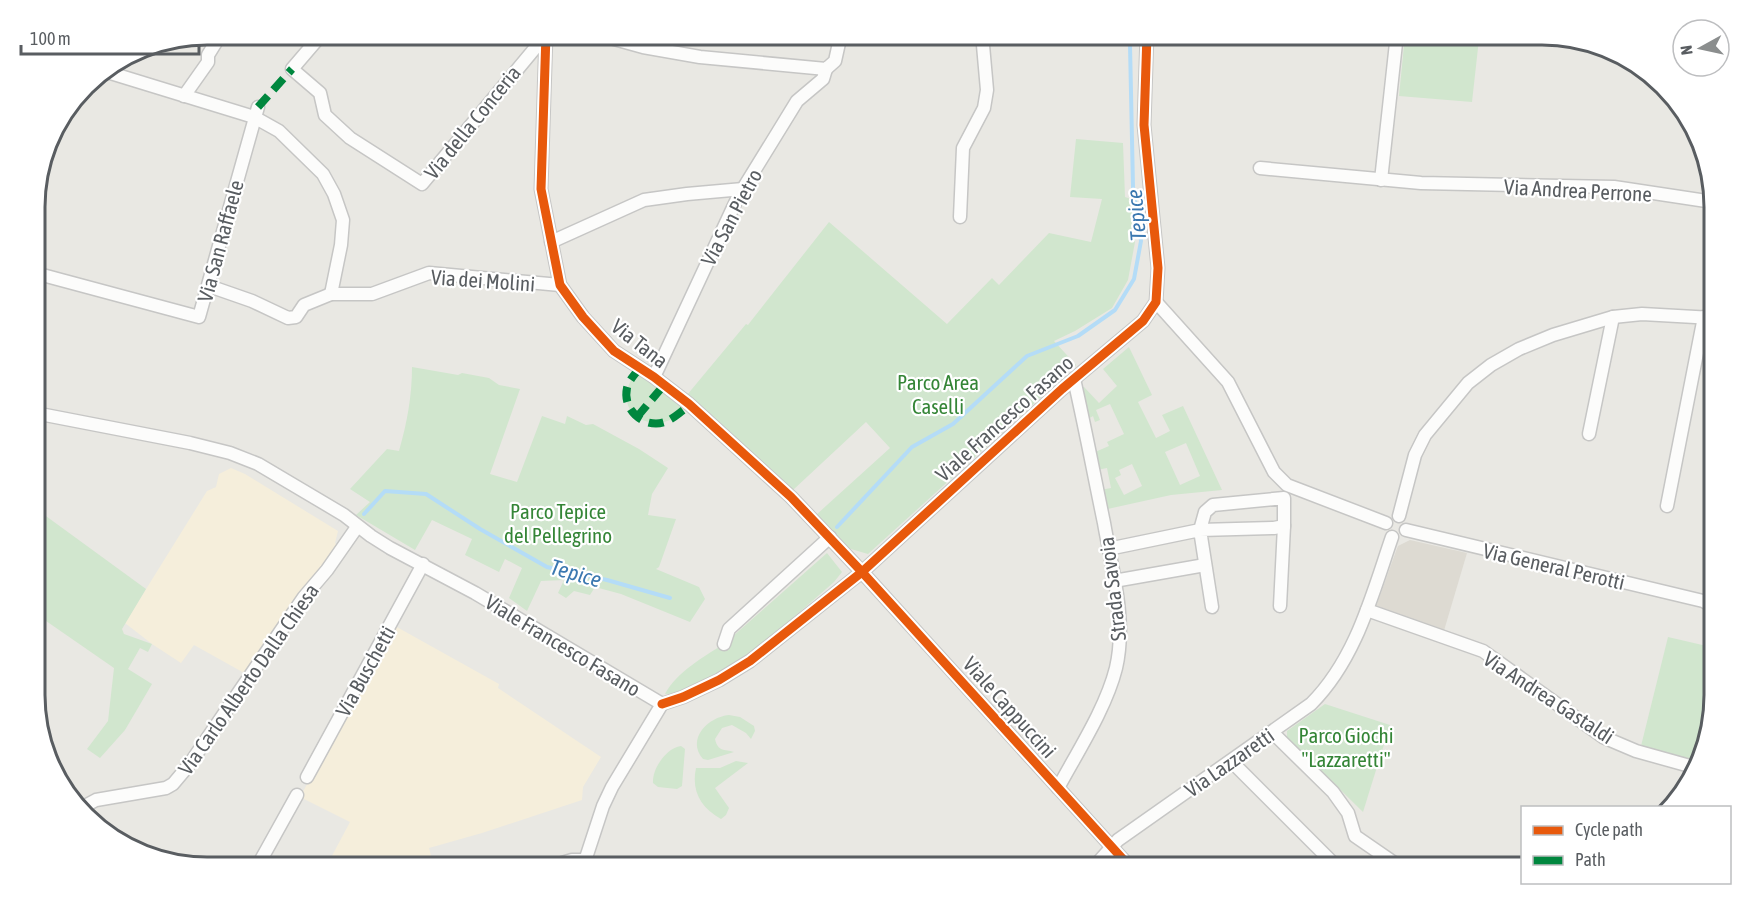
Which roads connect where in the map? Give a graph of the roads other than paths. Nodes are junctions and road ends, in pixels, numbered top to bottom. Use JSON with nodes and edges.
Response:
{"nodes":[{"id":1,"x":214,"y":45,"type":"edge"},
{"id":2,"x":313,"y":45,"type":"edge"},
{"id":3,"x":538,"y":45,"type":"edge"},
{"id":4,"x":546,"y":45,"type":"edge"},
{"id":5,"x":636,"y":45,"type":"edge"},
{"id":6,"x":839,"y":45,"type":"edge"},
{"id":7,"x":983,"y":45,"type":"edge"},
{"id":8,"x":1149,"y":45,"type":"edge"},
{"id":9,"x":1396,"y":45,"type":"edge"},
{"id":10,"x":826,"y":69,"type":"junction"},
{"id":11,"x":114,"y":74,"type":"edge"},
{"id":12,"x":184,"y":96,"type":"junction"},
{"id":13,"x":256,"y":112,"type":"junction"},
{"id":14,"x":1260,"y":168,"type":"dead end"},
{"id":15,"x":1381,"y":180,"type":"junction"},
{"id":16,"x":743,"y":189,"type":"junction"},
{"id":17,"x":1704,"y":201,"type":"edge"},
{"id":18,"x":960,"y":217,"type":"dead end"},
{"id":19,"x":551,"y":242,"type":"junction"},
{"id":20,"x":45,"y":276,"type":"edge"},
{"id":21,"x":560,"y":285,"type":"junction"},
{"id":22,"x":209,"y":286,"type":"junction"},
{"id":23,"x":331,"y":294,"type":"junction"},
{"id":24,"x":1156,"y":302,"type":"junction"},
{"id":25,"x":1613,"y":317,"type":"junction"},
{"id":26,"x":1704,"y":318,"type":"edge"},
{"id":27,"x":1704,"y":336,"type":"edge"},
{"id":28,"x":654,"y":377,"type":"junction"},
{"id":29,"x":1074,"y":379,"type":"junction"},
{"id":30,"x":45,"y":415,"type":"edge"},
{"id":31,"x":1589,"y":434,"type":"dead end"},
{"id":32,"x":1287,"y":485,"type":"junction"},
{"id":33,"x":1284,"y":498,"type":"junction"},
{"id":34,"x":1667,"y":506,"type":"dead end"},
{"id":35,"x":1399,"y":516,"type":"junction"},
{"id":36,"x":1386,"y":523,"type":"junction"},
{"id":37,"x":357,"y":526,"type":"junction"},
{"id":38,"x":1284,"y":526,"type":"junction"},
{"id":39,"x":1200,"y":530,"type":"junction"},
{"id":40,"x":1406,"y":530,"type":"junction"},
{"id":41,"x":830,"y":537,"type":"junction"},
{"id":42,"x":1392,"y":537,"type":"junction"},
{"id":43,"x":1108,"y":549,"type":"junction"},
{"id":44,"x":423,"y":564,"type":"junction"},
{"id":45,"x":1206,"y":565,"type":"junction"},
{"id":46,"x":862,"y":572,"type":"junction"},
{"id":47,"x":1114,"y":581,"type":"junction"},
{"id":48,"x":1704,"y":602,"type":"edge"},
{"id":49,"x":1280,"y":606,"type":"dead end"},
{"id":50,"x":1212,"y":607,"type":"dead end"},
{"id":51,"x":1367,"y":610,"type":"junction"},
{"id":52,"x":724,"y":644,"type":"dead end"},
{"id":53,"x":662,"y":704,"type":"junction"},
{"id":54,"x":1272,"y":732,"type":"junction"},
{"id":55,"x":1231,"y":761,"type":"junction"},
{"id":56,"x":1687,"y":765,"type":"edge"},
{"id":57,"x":307,"y":777,"type":"dead end"},
{"id":58,"x":1058,"y":788,"type":"junction"},
{"id":59,"x":297,"y":795,"type":"dead end"},
{"id":60,"x":88,"y":805,"type":"edge"},
{"id":61,"x":1111,"y":846,"type":"junction"},
{"id":62,"x":263,"y":857,"type":"edge"},
{"id":63,"x":586,"y":857,"type":"edge"},
{"id":64,"x":1102,"y":857,"type":"edge"},
{"id":65,"x":1121,"y":857,"type":"edge"},
{"id":66,"x":1327,"y":857,"type":"edge"},
{"id":67,"x":1385,"y":857,"type":"edge"}],
"edges":[{"from":1,"to":12,"type":"street"},
{"from":2,"to":3,"type":"street","name":"Via della Conceria"},
{"from":4,"to":19,"type":"street","name":"Via Tana"},
{"from":5,"to":10,"type":"street"},
{"from":6,"to":10,"type":"street","name":"Via San Pietro"},
{"from":7,"to":18,"type":"street"},
{"from":8,"to":24,"type":"street"},
{"from":9,"to":15,"type":"street"},
{"from":10,"to":16,"type":"street","name":"Via San Pietro"},
{"from":11,"to":12,"type":"street"},
{"from":12,"to":13,"type":"street"},
{"from":13,"to":22,"type":"street","name":"Via San Raffaele"},
{"from":13,"to":23,"type":"street"},
{"from":14,"to":15,"type":"street","name":"Via Andrea Perrone"},
{"from":15,"to":17,"type":"street","name":"Via Andrea Perrone"},
{"from":16,"to":19,"type":"street"},
{"from":16,"to":28,"type":"street","name":"Via San Pietro"},
{"from":19,"to":21,"type":"street","name":"Via Tana"},
{"from":20,"to":22,"type":"street","name":"Via San Raffaele"},
{"from":21,"to":23,"type":"street","name":"Via dei Molini"},
{"from":21,"to":28,"type":"street","name":"Via Tana"},
{"from":22,"to":23,"type":"street","name":"Via dei Molini"},
{"from":24,"to":29,"type":"street","name":"Viale Francesco Fasano"},
{"from":24,"to":32,"type":"street"},
{"from":25,"to":26,"type":"street"},
{"from":25,"to":31,"type":"street"},
{"from":25,"to":35,"type":"street"},
{"from":27,"to":34,"type":"street"},
{"from":28,"to":41,"type":"street","name":"Via Tana"},
{"from":29,"to":43,"type":"street","name":"Strada Savoia"},
{"from":29,"to":46,"type":"street","name":"Viale Francesco Fasano"},
{"from":30,"to":37,"type":"street","name":"Viale Francesco Fasano"},
{"from":32,"to":33,"type":"street"},
{"from":32,"to":36,"type":"street"},
{"from":33,"to":38,"type":"street"},
{"from":33,"to":39,"type":"street"},
{"from":35,"to":36,"type":"street"},
{"from":35,"to":40,"type":"street"},
{"from":36,"to":42,"type":"street"},
{"from":37,"to":44,"type":"street","name":"Viale Francesco Fasano"},
{"from":37,"to":60,"type":"street","name":"Via Carlo Alberto Dalla Chiesa"},
{"from":38,"to":39,"type":"street"},
{"from":38,"to":49,"type":"street"},
{"from":39,"to":43,"type":"street"},
{"from":39,"to":45,"type":"street"},
{"from":40,"to":42,"type":"street"},
{"from":40,"to":48,"type":"street","name":"Via General Perotti"},
{"from":41,"to":46,"type":"street","name":"Via Tana"},
{"from":41,"to":52,"type":"street"},
{"from":42,"to":51,"type":"street","name":"Via Lazzaretti"},
{"from":43,"to":47,"type":"street","name":"Strada Savoia"},
{"from":44,"to":53,"type":"street","name":"Viale Francesco Fasano"},
{"from":44,"to":57,"type":"street","name":"Via Buschetti"},
{"from":45,"to":47,"type":"street"},
{"from":45,"to":50,"type":"street"},
{"from":46,"to":53,"type":"street","name":"Viale Francesco Fasano"},
{"from":46,"to":58,"type":"street","name":"Viale Cappuccini"},
{"from":47,"to":58,"type":"street","name":"Strada Savoia"},
{"from":51,"to":54,"type":"street","name":"Via Lazzaretti"},
{"from":51,"to":56,"type":"street","name":"Via Andrea Gastaldi"},
{"from":53,"to":63,"type":"street"},
{"from":54,"to":55,"type":"street","name":"Via Lazzaretti"},
{"from":54,"to":67,"type":"street"},
{"from":55,"to":61,"type":"street","name":"Via Lazzaretti"},
{"from":55,"to":66,"type":"street"},
{"from":58,"to":61,"type":"street","name":"Viale Cappuccini"},
{"from":59,"to":62,"type":"street"},
{"from":61,"to":64,"type":"street","name":"Via Lazzaretti"},
{"from":61,"to":65,"type":"street","name":"Viale Cappuccini"}]}
